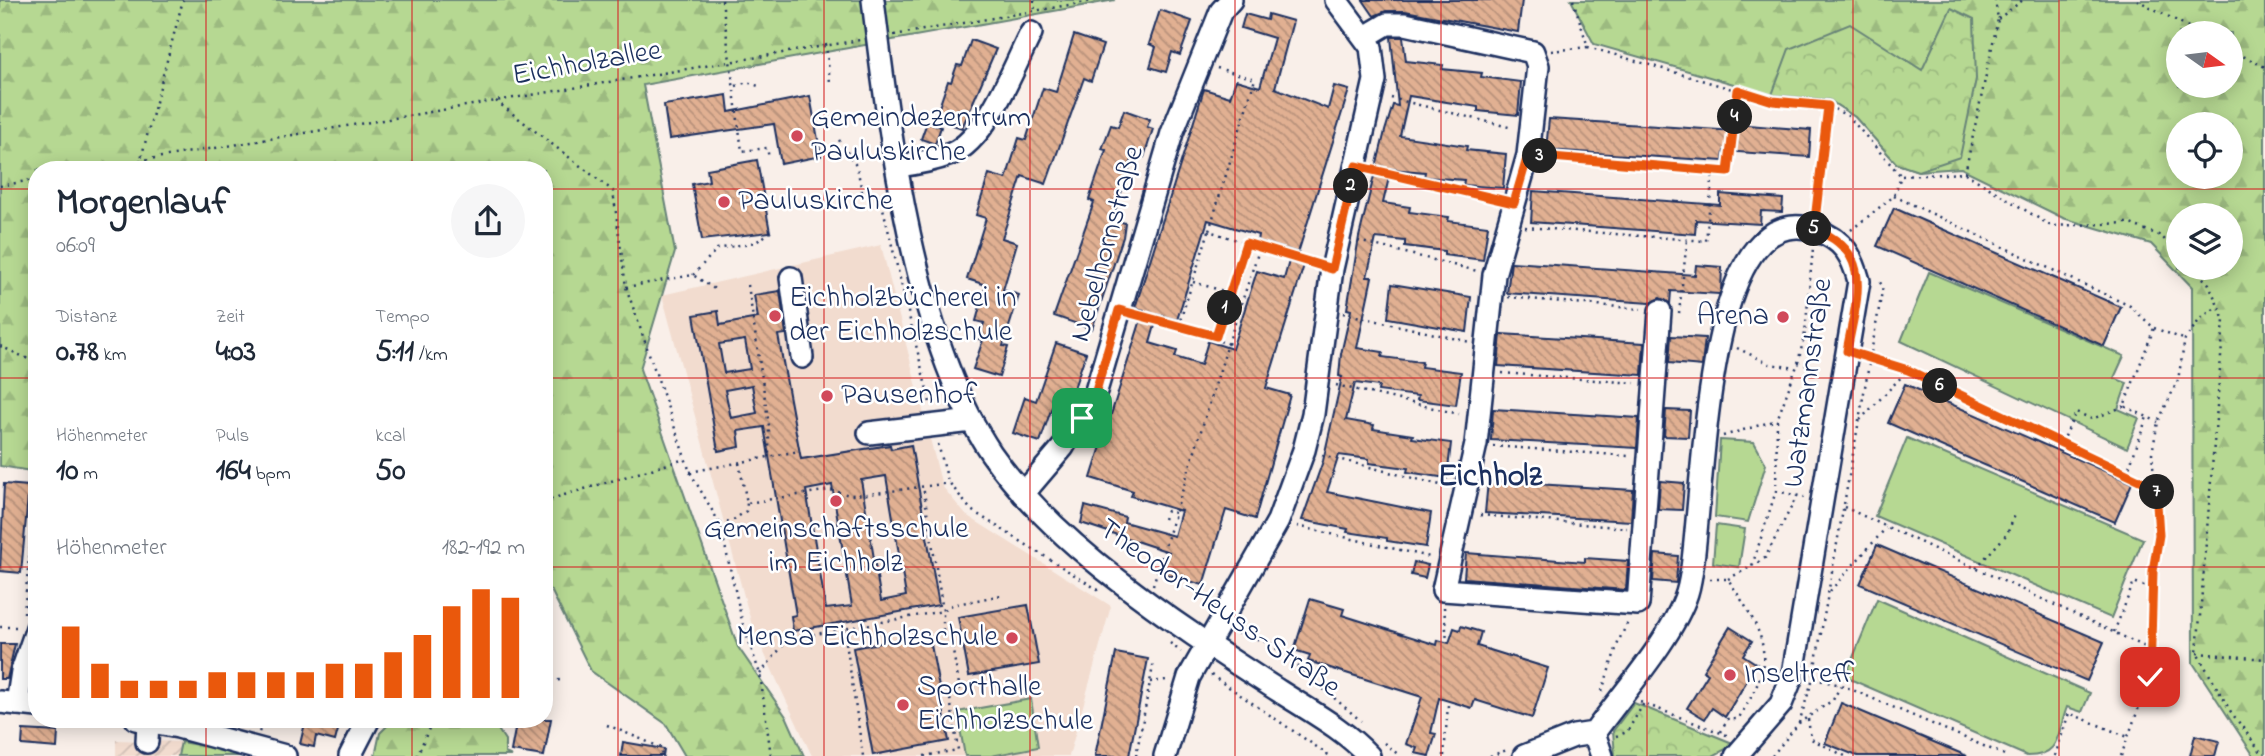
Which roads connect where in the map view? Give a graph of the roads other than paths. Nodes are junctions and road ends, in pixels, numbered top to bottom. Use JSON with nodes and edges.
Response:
{"nodes":[{"id":1,"x":873,"y":0,"type":"edge"},
{"id":2,"x":1231,"y":0,"type":"edge"},
{"id":3,"x":1336,"y":0,"type":"edge"},
{"id":4,"x":1031,"y":33,"type":"dead end"},
{"id":5,"x":1365,"y":37,"type":"junction"},
{"id":6,"x":898,"y":166,"type":"junction"},
{"id":7,"x":791,"y":278,"type":"dead end"},
{"id":8,"x":1670,"y":312,"type":"road end"},
{"id":9,"x":802,"y":357,"type":"dead end"},
{"id":10,"x":972,"y":421,"type":"junction"},
{"id":11,"x":869,"y":433,"type":"dead end"},
{"id":12,"x":1023,"y":494,"type":"junction"},
{"id":13,"x":28,"y":638,"type":"edge"},
{"id":14,"x":1209,"y":646,"type":"junction"},
{"id":15,"x":18,"y":704,"type":"edge"},
{"id":16,"x":143,"y":728,"type":"edge"},
{"id":17,"x":364,"y":728,"type":"edge"},
{"id":18,"x":1602,"y":742,"type":"edge"},
{"id":19,"x":1735,"y":747,"type":"edge"},
{"id":20,"x":1520,"y":751,"type":"edge"},
{"id":21,"x":285,"y":756,"type":"edge"},
{"id":22,"x":350,"y":756,"type":"edge"},
{"id":23,"x":1165,"y":756,"type":"edge"},
{"id":24,"x":1369,"y":756,"type":"edge"}],
"edges":[{"from":1,"to":6,"type":"street","name":"Theodor-Heuss-Straße"},
{"from":2,"to":12,"type":"street","name":"Nebelhornstraße"},
{"from":3,"to":5,"type":"street"},
{"from":4,"to":6,"type":"street"},
{"from":5,"to":8,"type":"street"},
{"from":5,"to":14,"type":"street"},
{"from":6,"to":10,"type":"street","name":"Theodor-Heuss-Straße"},
{"from":7,"to":9,"type":"street"},
{"from":10,"to":11,"type":"street"},
{"from":10,"to":12,"type":"street","name":"Theodor-Heuss-Straße"},
{"from":12,"to":14,"type":"street","name":"Theodor-Heuss-Straße"},
{"from":13,"to":15,"type":"street"},
{"from":14,"to":23,"type":"street"},
{"from":14,"to":24,"type":"street","name":"Theodor-Heuss-Straße"},
{"from":16,"to":21,"type":"street"},
{"from":17,"to":22,"type":"street"},
{"from":18,"to":19,"type":"street","name":"Watzmannstraße"},
{"from":18,"to":20,"type":"street"}]}
